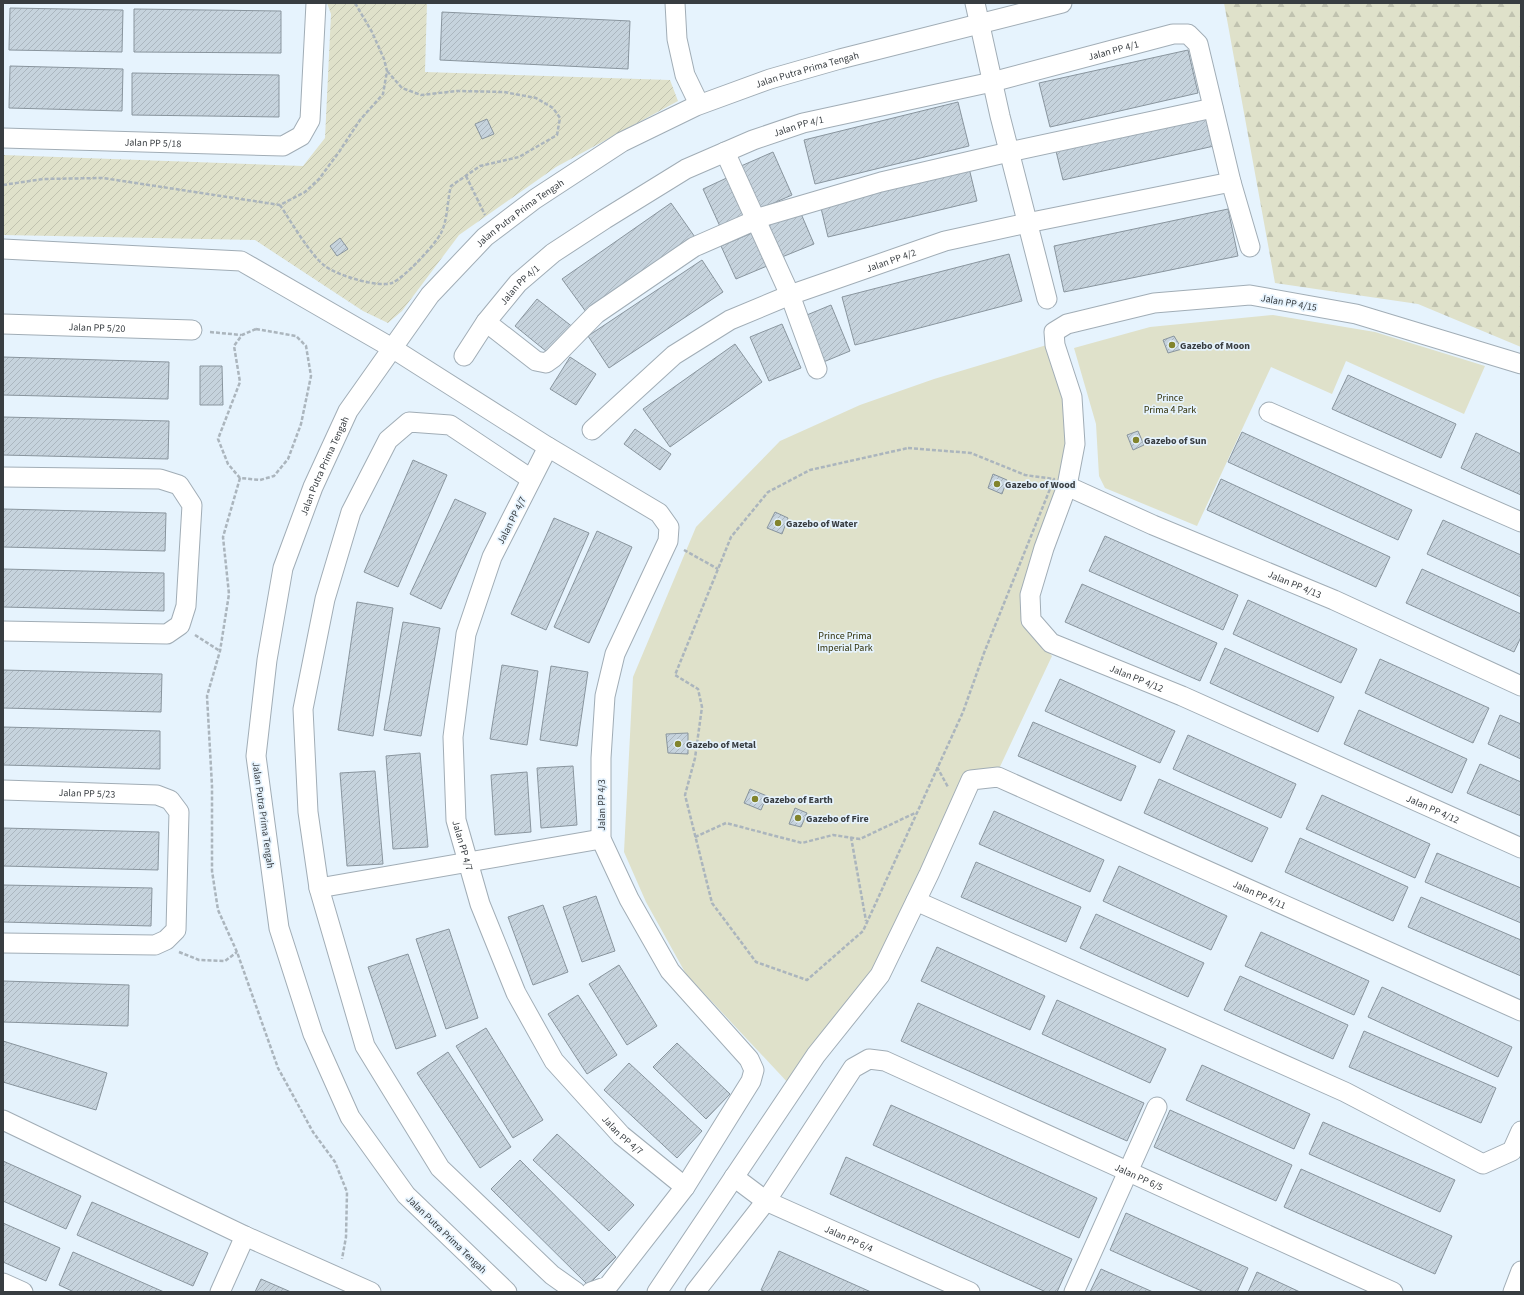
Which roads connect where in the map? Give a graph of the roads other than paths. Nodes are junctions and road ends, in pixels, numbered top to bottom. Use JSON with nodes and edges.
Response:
{"nodes":[{"id":1,"x":316,"y":3,"type":"edge"},
{"id":2,"x":675,"y":3,"type":"edge"},
{"id":3,"x":975,"y":3,"type":"edge"},
{"id":4,"x":1062,"y":3,"type":"edge"},
{"id":5,"x":980,"y":25,"type":"junction"},
{"id":6,"x":992,"y":82,"type":"junction"},
{"id":7,"x":699,"y":104,"type":"junction"},
{"id":8,"x":1213,"y":108,"type":"junction"},
{"id":9,"x":3,"y":138,"type":"edge"},
{"id":10,"x":725,"y":152,"type":"junction"},
{"id":11,"x":1009,"y":152,"type":"junction"},
{"id":12,"x":1231,"y":182,"type":"junction"},
{"id":13,"x":756,"y":221,"type":"junction"},
{"id":14,"x":1027,"y":223,"type":"junction"},
{"id":15,"x":1250,"y":247,"type":"dead end"},
{"id":16,"x":3,"y":249,"type":"edge"},
{"id":17,"x":790,"y":295,"type":"junction"},
{"id":18,"x":1047,"y":299,"type":"dead end"},
{"id":19,"x":486,"y":322,"type":"junction"},
{"id":20,"x":3,"y":324,"type":"edge"},
{"id":21,"x":192,"y":330,"type":"road end"},
{"id":22,"x":1054,"y":332,"type":"joint"},
{"id":23,"x":392,"y":348,"type":"junction"},
{"id":24,"x":464,"y":356,"type":"dead end"},
{"id":25,"x":1521,"y":364,"type":"edge"},
{"id":26,"x":817,"y":369,"type":"dead end"},
{"id":27,"x":1268,"y":412,"type":"dead end"},
{"id":28,"x":592,"y":430,"type":"dead end"},
{"id":29,"x":548,"y":447,"type":"junction"},
{"id":30,"x":3,"y":477,"type":"edge"},
{"id":31,"x":531,"y":479,"type":"junction"},
{"id":32,"x":1067,"y":486,"type":"junction"},
{"id":33,"x":1521,"y":522,"type":"edge"},
{"id":34,"x":3,"y":631,"type":"edge"},
{"id":35,"x":1521,"y":686,"type":"edge"},
{"id":36,"x":3,"y":790,"type":"edge"},
{"id":37,"x":601,"y":839,"type":"junction"},
{"id":38,"x":1521,"y":848,"type":"edge"},
{"id":39,"x":468,"y":861,"type":"junction"},
{"id":40,"x":319,"y":888,"type":"junction"},
{"id":41,"x":916,"y":901,"type":"junction"},
{"id":42,"x":3,"y":943,"type":"edge"},
{"id":43,"x":1521,"y":1011,"type":"edge"},
{"id":44,"x":1157,"y":1107,"type":"dead end"},
{"id":45,"x":3,"y":1120,"type":"edge"},
{"id":46,"x":1521,"y":1131,"type":"edge"},
{"id":47,"x":1128,"y":1173,"type":"junction"},
{"id":48,"x":734,"y":1177,"type":"junction"},
{"id":49,"x":685,"y":1187,"type":"junction"},
{"id":50,"x":766,"y":1201,"type":"junction"},
{"id":51,"x":245,"y":1236,"type":"junction"},
{"id":52,"x":1521,"y":1271,"type":"edge"},
{"id":53,"x":3,"y":1283,"type":"edge"},
{"id":54,"x":23,"y":1292,"type":"edge"},
{"id":55,"x":220,"y":1292,"type":"edge"},
{"id":56,"x":372,"y":1292,"type":"edge"},
{"id":57,"x":507,"y":1292,"type":"edge"},
{"id":58,"x":576,"y":1292,"type":"edge"},
{"id":59,"x":591,"y":1292,"type":"edge"},
{"id":60,"x":657,"y":1292,"type":"edge"},
{"id":61,"x":695,"y":1292,"type":"edge"},
{"id":62,"x":970,"y":1292,"type":"edge"},
{"id":63,"x":1074,"y":1292,"type":"edge"},
{"id":64,"x":1393,"y":1292,"type":"edge"},
{"id":65,"x":1513,"y":1292,"type":"edge"}],
"edges":[{"from":1,"to":9,"type":"street","name":"Jalan PP 5/18"},
{"from":2,"to":7,"type":"street"},
{"from":3,"to":5,"type":"street"},
{"from":4,"to":5,"type":"street","name":"Jalan Putra Prima Tengah"},
{"from":5,"to":6,"type":"street"},
{"from":5,"to":7,"type":"street","name":"Jalan Putra Prima Tengah"},
{"from":6,"to":8,"type":"street","name":"Jalan PP 4/1"},
{"from":6,"to":10,"type":"street","name":"Jalan PP 4/1"},
{"from":6,"to":11,"type":"street"},
{"from":7,"to":23,"type":"street","name":"Jalan Putra Prima Tengah"},
{"from":8,"to":11,"type":"street"},
{"from":8,"to":12,"type":"street"},
{"from":10,"to":13,"type":"street"},
{"from":10,"to":19,"type":"street","name":"Jalan PP 4/1"},
{"from":11,"to":13,"type":"street"},
{"from":11,"to":14,"type":"street"},
{"from":12,"to":14,"type":"street","name":"Jalan PP 4/2"},
{"from":12,"to":15,"type":"street"},
{"from":13,"to":17,"type":"street"},
{"from":13,"to":19,"type":"street"},
{"from":14,"to":17,"type":"street","name":"Jalan PP 4/2"},
{"from":14,"to":18,"type":"street"},
{"from":16,"to":23,"type":"street"},
{"from":17,"to":26,"type":"street"},
{"from":17,"to":28,"type":"street","name":"Jalan PP 4/2"},
{"from":19,"to":24,"type":"street","name":"Jalan PP 4/1"},
{"from":20,"to":21,"type":"street","name":"Jalan PP 5/20"},
{"from":22,"to":25,"type":"street","name":"Jalan PP 4/15"},
{"from":22,"to":32,"type":"street","name":"Jalan PP 4/12"},
{"from":23,"to":29,"type":"street"},
{"from":23,"to":57,"type":"street","name":"Jalan Putra Prima Tengah"},
{"from":27,"to":33,"type":"street"},
{"from":29,"to":31,"type":"street","name":"Jalan PP 4/7"},
{"from":29,"to":37,"type":"street","name":"Jalan PP 4/3"},
{"from":30,"to":34,"type":"street"},
{"from":31,"to":39,"type":"street","name":"Jalan PP 4/7"},
{"from":31,"to":40,"type":"street"},
{"from":32,"to":35,"type":"street","name":"Jalan PP 4/13"},
{"from":32,"to":38,"type":"street","name":"Jalan PP 4/12"},
{"from":36,"to":42,"type":"street","name":"Jalan PP 5/23"},
{"from":37,"to":39,"type":"street"},
{"from":37,"to":49,"type":"street","name":"Jalan PP 4/3"},
{"from":39,"to":40,"type":"street"},
{"from":39,"to":49,"type":"street","name":"Jalan PP 4/7"},
{"from":40,"to":58,"type":"street"},
{"from":41,"to":43,"type":"street","name":"Jalan PP 4/11"},
{"from":41,"to":46,"type":"street"},
{"from":41,"to":48,"type":"street"},
{"from":44,"to":47,"type":"street"},
{"from":45,"to":51,"type":"street"},
{"from":47,"to":50,"type":"street","name":"Jalan PP 6/5"},
{"from":47,"to":63,"type":"street"},
{"from":47,"to":64,"type":"street","name":"Jalan PP 6/5"},
{"from":48,"to":50,"type":"street","name":"Jalan PP 6/4"},
{"from":48,"to":60,"type":"street"},
{"from":49,"to":59,"type":"street"},
{"from":50,"to":61,"type":"street"},
{"from":50,"to":62,"type":"street","name":"Jalan PP 6/4"},
{"from":51,"to":55,"type":"street"},
{"from":51,"to":56,"type":"street"},
{"from":52,"to":65,"type":"street"},
{"from":53,"to":54,"type":"street"}]}
